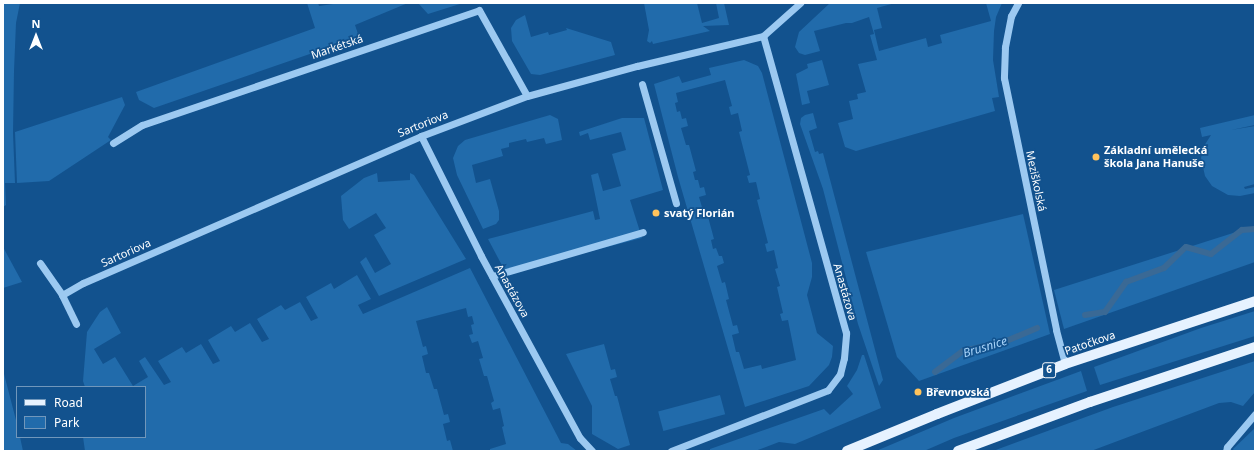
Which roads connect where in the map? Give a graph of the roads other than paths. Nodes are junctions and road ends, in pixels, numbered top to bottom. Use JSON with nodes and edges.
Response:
{"nodes":[{"id":1,"x":800,"y":3,"type":"edge"},
{"id":2,"x":1018,"y":3,"type":"edge"},
{"id":3,"x":763,"y":36,"type":"junction"},
{"id":4,"x":642,"y":84,"type":"dead end"},
{"id":5,"x":527,"y":96,"type":"junction"},
{"id":6,"x":422,"y":136,"type":"junction"},
{"id":7,"x":113,"y":143,"type":"dead end"},
{"id":8,"x":676,"y":203,"type":"dead end"},
{"id":9,"x":643,"y":232,"type":"dead end"},
{"id":10,"x":40,"y":263,"type":"dead end"},
{"id":11,"x":492,"y":276,"type":"junction"},
{"id":12,"x":62,"y":294,"type":"junction"},
{"id":13,"x":1255,"y":301,"type":"edge"},
{"id":14,"x":76,"y":324,"type":"dead end"},
{"id":15,"x":1255,"y":347,"type":"edge"},
{"id":16,"x":1065,"y":364,"type":"junction"},
{"id":17,"x":1255,"y":414,"type":"edge"},
{"id":18,"x":592,"y":451,"type":"edge"},
{"id":19,"x":671,"y":451,"type":"edge"},
{"id":20,"x":847,"y":451,"type":"edge"},
{"id":21,"x":958,"y":451,"type":"edge"},
{"id":22,"x":1226,"y":451,"type":"edge"}],
"edges":[{"from":1,"to":3,"type":"street","name":"Sartoriova"},
{"from":2,"to":16,"type":"street","name":"Meziškolská"},
{"from":3,"to":5,"type":"street","name":"Sartoriova"},
{"from":3,"to":19,"type":"street","name":"Anastázova"},
{"from":4,"to":8,"type":"street"},
{"from":5,"to":6,"type":"street","name":"Sartoriova"},
{"from":5,"to":7,"type":"street","name":"Markétská"},
{"from":6,"to":11,"type":"street","name":"Anastázova"},
{"from":6,"to":12,"type":"street","name":"Sartoriova"},
{"from":9,"to":11,"type":"street"},
{"from":10,"to":12,"type":"street"},
{"from":11,"to":18,"type":"street","name":"Anastázova"},
{"from":12,"to":14,"type":"street"},
{"from":13,"to":16,"type":"main road","name":"Patočkova","number":"6"},
{"from":15,"to":21,"type":"main road"},
{"from":16,"to":20,"type":"main road","name":"Patočkova","number":"6"},
{"from":17,"to":22,"type":"street"}]}
